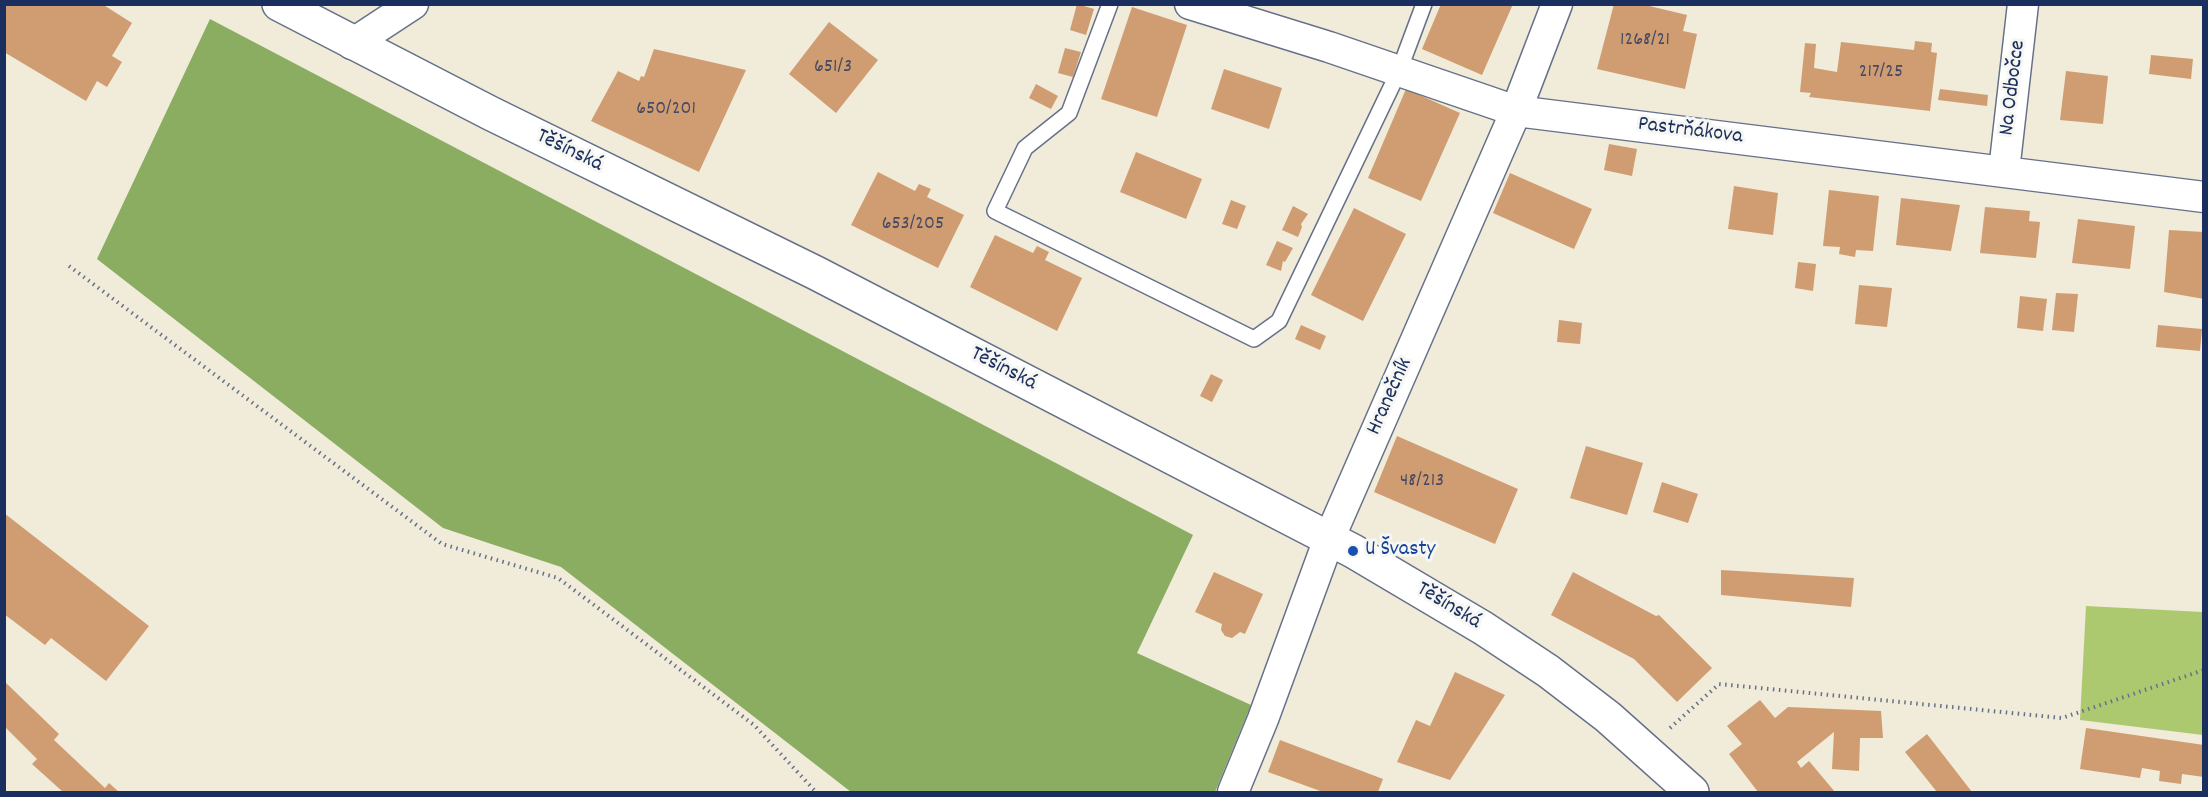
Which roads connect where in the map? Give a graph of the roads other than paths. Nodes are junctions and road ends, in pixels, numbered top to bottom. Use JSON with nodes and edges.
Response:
{"nodes":[{"id":1,"x":279,"y":4,"type":"edge"},
{"id":2,"x":413,"y":4,"type":"edge"},
{"id":3,"x":1110,"y":4,"type":"edge"},
{"id":4,"x":1190,"y":4,"type":"edge"},
{"id":5,"x":1424,"y":4,"type":"edge"},
{"id":6,"x":1557,"y":4,"type":"edge"},
{"id":7,"x":2023,"y":4,"type":"edge"},
{"id":8,"x":352,"y":44,"type":"junction"},
{"id":9,"x":1399,"y":71,"type":"junction"},
{"id":10,"x":1516,"y":111,"type":"junction"},
{"id":11,"x":2004,"y":171,"type":"junction"},
{"id":12,"x":2204,"y":196,"type":"edge"},
{"id":13,"x":1329,"y":539,"type":"junction"},
{"id":14,"x":1233,"y":792,"type":"edge"},
{"id":15,"x":1692,"y":792,"type":"edge"}],
"edges":[{"from":1,"to":8,"type":"main road","name":"Těšínská"},
{"from":2,"to":8,"type":"street"},
{"from":3,"to":9,"type":"lane"},
{"from":4,"to":9,"type":"street","name":"Pastrňákova"},
{"from":5,"to":9,"type":"lane"},
{"from":6,"to":10,"type":"street","name":"Hranečník"},
{"from":7,"to":11,"type":"street","name":"Na Odbočce"},
{"from":8,"to":13,"type":"main road","name":"Těšínská"},
{"from":9,"to":10,"type":"street","name":"Pastrňákova"},
{"from":10,"to":11,"type":"street","name":"Pastrňákova"},
{"from":10,"to":13,"type":"street","name":"Hranečník"},
{"from":11,"to":12,"type":"street","name":"Pastrňákova"},
{"from":13,"to":14,"type":"street","name":"Hranečník"},
{"from":13,"to":15,"type":"main road","name":"Těšínská"}]}
